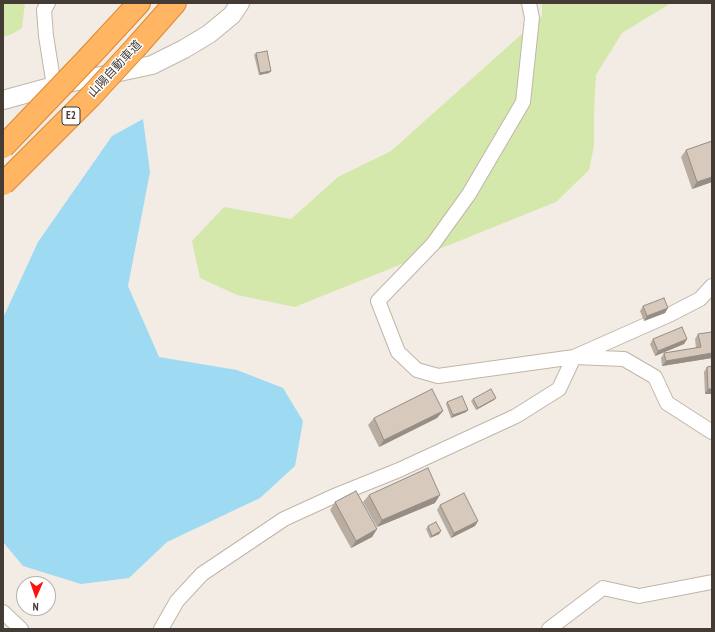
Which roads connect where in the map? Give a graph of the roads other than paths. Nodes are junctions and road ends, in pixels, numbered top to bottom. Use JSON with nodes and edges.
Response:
{"nodes":[{"id":1,"x":48,"y":3,"type":"edge"},
{"id":2,"x":139,"y":3,"type":"edge"},
{"id":3,"x":175,"y":3,"type":"edge"},
{"id":4,"x":240,"y":3,"type":"edge"},
{"id":5,"x":529,"y":3,"type":"edge"},
{"id":6,"x":54,"y":86,"type":"junction"},
{"id":7,"x":3,"y":100,"type":"edge"},
{"id":8,"x":3,"y":147,"type":"edge"},
{"id":9,"x":3,"y":184,"type":"edge"},
{"id":10,"x":712,"y":286,"type":"edge"},
{"id":11,"x":574,"y":357,"type":"junction"},
{"id":12,"x":712,"y":432,"type":"edge"},
{"id":13,"x":712,"y":582,"type":"edge"},
{"id":14,"x":3,"y":612,"type":"edge"},
{"id":15,"x":21,"y":629,"type":"edge"},
{"id":16,"x":161,"y":629,"type":"edge"},
{"id":17,"x":549,"y":629,"type":"edge"}],
"edges":[{"from":1,"to":6,"type":"street"},
{"from":2,"to":8,"type":"highway","number":"E2","bridge":true},
{"from":3,"to":9,"type":"highway","name":"山陽自動車道","number":"E2","bridge":true},
{"from":4,"to":6,"type":"street"},
{"from":5,"to":11,"type":"street"},
{"from":6,"to":7,"type":"street"},
{"from":10,"to":11,"type":"street"},
{"from":11,"to":12,"type":"street"},
{"from":11,"to":16,"type":"street"},
{"from":13,"to":17,"type":"street"},
{"from":14,"to":15,"type":"street"}]}
